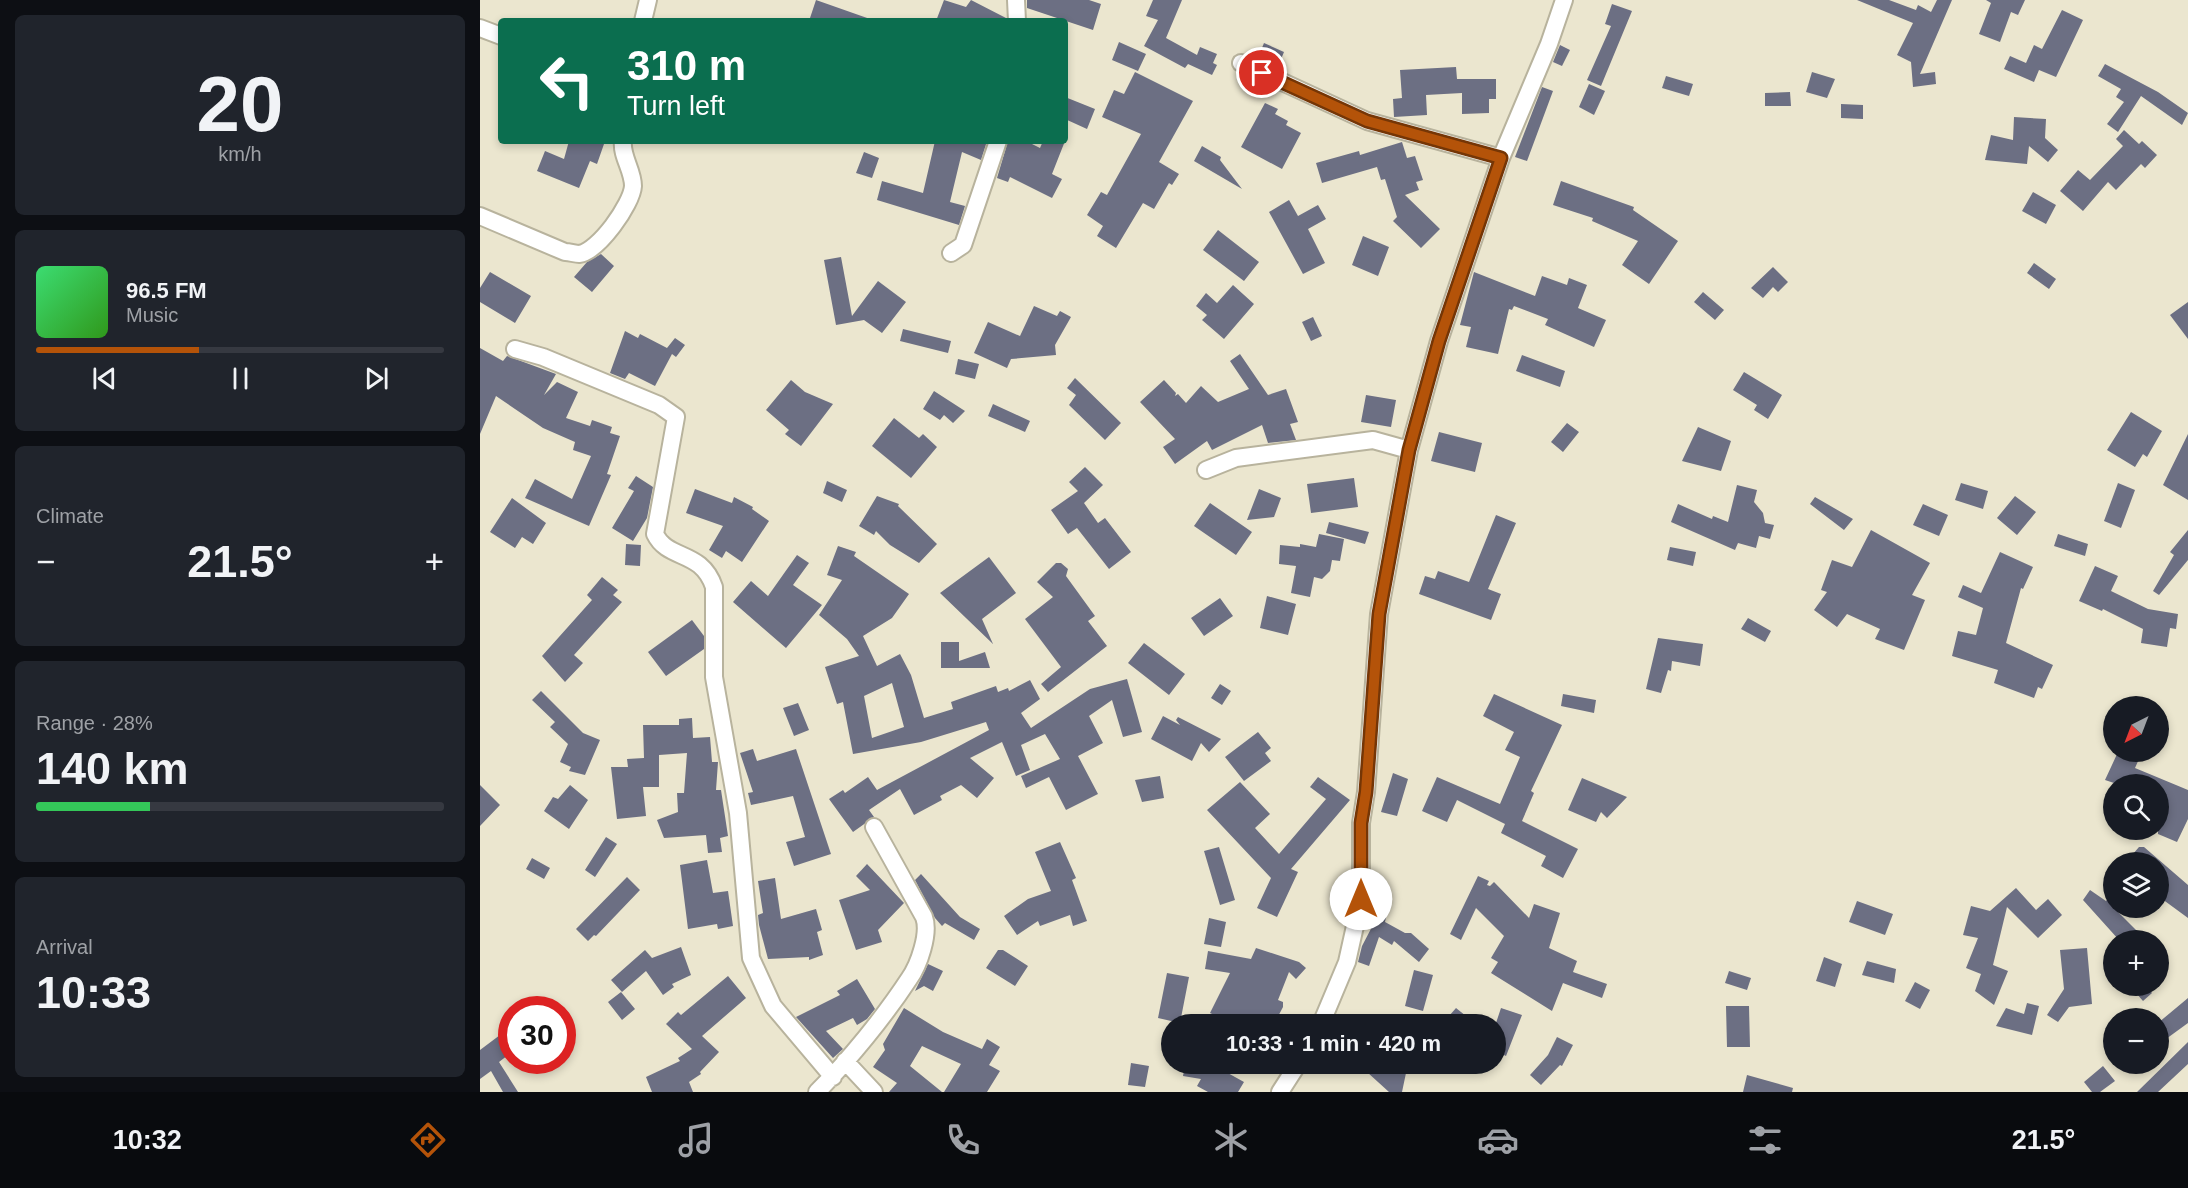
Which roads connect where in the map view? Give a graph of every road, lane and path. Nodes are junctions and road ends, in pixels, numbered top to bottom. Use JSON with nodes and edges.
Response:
{"nodes":[{"id":1,"x":648,"y":0,"type":"edge"},
{"id":2,"x":1016,"y":0,"type":"edge"},
{"id":3,"x":1564,"y":0,"type":"edge"},
{"id":4,"x":644,"y":18,"type":"edge"},
{"id":5,"x":1017,"y":18,"type":"edge"},
{"id":6,"x":480,"y":28,"type":"edge"},
{"id":7,"x":498,"y":35,"type":"edge"},
{"id":8,"x":1240,"y":63,"type":"dead end"},
{"id":9,"x":623,"y":144,"type":"edge"},
{"id":10,"x":997,"y":144,"type":"edge"},
{"id":11,"x":1501,"y":158,"type":"junction"},
{"id":12,"x":480,"y":216,"type":"edge"},
{"id":13,"x":951,"y":252,"type":"dead end"},
{"id":14,"x":515,"y":349,"type":"dead end"},
{"id":15,"x":1409,"y":450,"type":"junction"},
{"id":16,"x":1206,"y":470,"type":"dead end"},
{"id":17,"x":874,"y":827,"type":"dead end"},
{"id":18,"x":1325,"y":1014,"type":"edge"},
{"id":19,"x":845,"y":1061,"type":"junction"},
{"id":20,"x":1292,"y":1074,"type":"edge"},
{"id":21,"x":833,"y":1077,"type":"junction"},
{"id":22,"x":817,"y":1092,"type":"edge"},
{"id":23,"x":874,"y":1092,"type":"edge"},
{"id":24,"x":1280,"y":1092,"type":"edge"}],
"edges":[{"from":1,"to":4,"type":"street"},
{"from":2,"to":5,"type":"street"},
{"from":3,"to":11,"type":"street"},
{"from":6,"to":7,"type":"street"},
{"from":8,"to":11,"type":"street"},
{"from":9,"to":12,"type":"street"},
{"from":10,"to":13,"type":"street"},
{"from":11,"to":15,"type":"street"},
{"from":14,"to":21,"type":"street"},
{"from":15,"to":16,"type":"street"},
{"from":15,"to":18,"type":"street"},
{"from":17,"to":19,"type":"street"},
{"from":19,"to":21,"type":"street"},
{"from":19,"to":23,"type":"street"},
{"from":20,"to":24,"type":"street"},
{"from":21,"to":22,"type":"street"}]}
